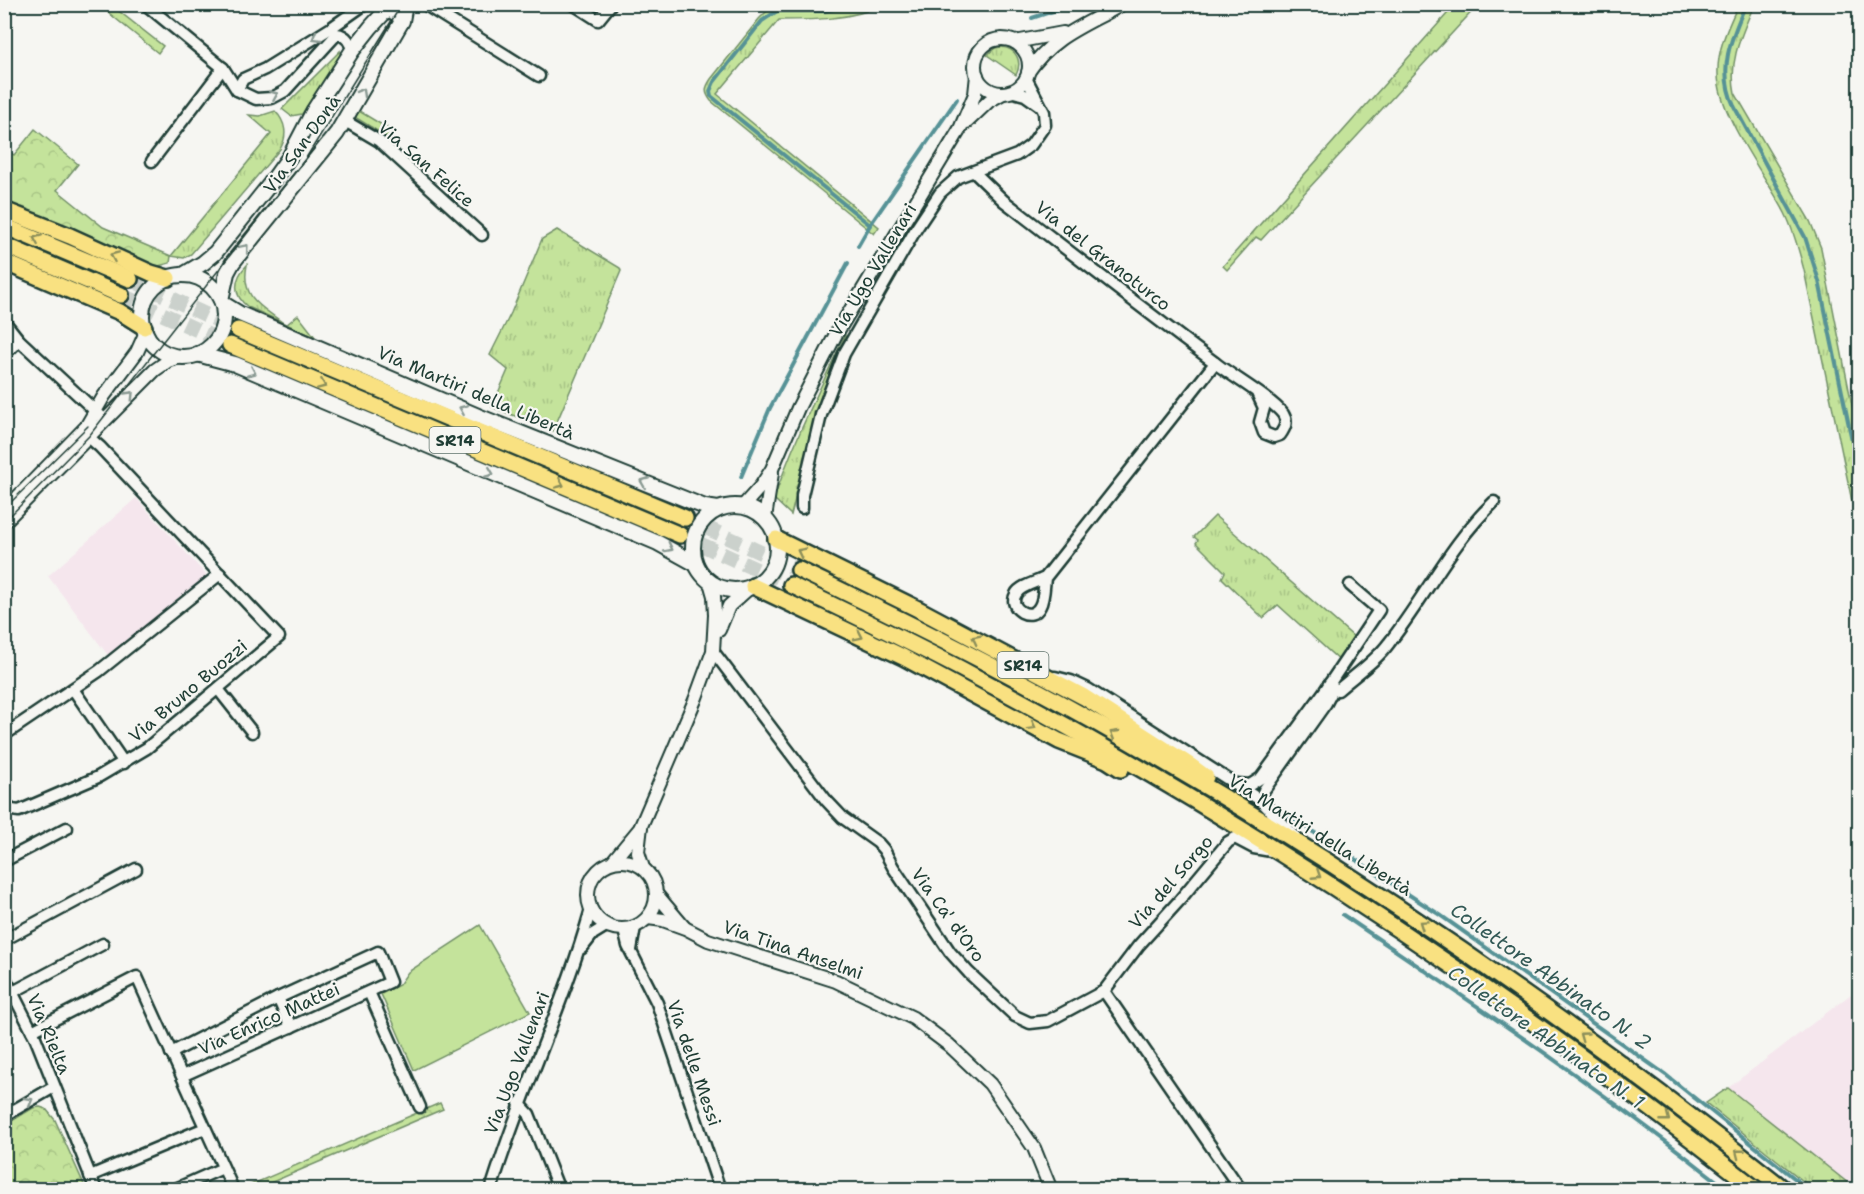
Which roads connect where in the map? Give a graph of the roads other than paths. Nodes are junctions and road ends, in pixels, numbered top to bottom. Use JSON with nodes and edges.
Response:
{"nodes":[{"id":1,"x":146,"y":4,"type":"edge"},
{"id":2,"x":364,"y":4,"type":"edge"},
{"id":3,"x":405,"y":4,"type":"edge"},
{"id":4,"x":424,"y":4,"type":"edge"},
{"id":5,"x":573,"y":4,"type":"edge"},
{"id":6,"x":611,"y":4,"type":"edge"},
{"id":7,"x":1122,"y":4,"type":"edge"},
{"id":8,"x":387,"y":6,"type":"edge"},
{"id":9,"x":402,"y":21,"type":"junction"},
{"id":10,"x":1070,"y":32,"type":"junction"},
{"id":11,"x":1015,"y":42,"type":"junction"},
{"id":12,"x":352,"y":51,"type":"junction"},
{"id":13,"x":223,"y":68,"type":"junction"},
{"id":14,"x":250,"y":75,"type":"junction"},
{"id":15,"x":977,"y":75,"type":"junction"},
{"id":16,"x":1027,"y":75,"type":"junction"},
{"id":17,"x":539,"y":76,"type":"dead end"},
{"id":18,"x":237,"y":90,"type":"junction"},
{"id":19,"x":1006,"y":92,"type":"junction"},
{"id":20,"x":1041,"y":107,"type":"junction"},
{"id":21,"x":345,"y":121,"type":"junction"},
{"id":22,"x":960,"y":129,"type":"junction"},
{"id":23,"x":152,"y":161,"type":"dead end"},
{"id":24,"x":974,"y":172,"type":"junction"},
{"id":25,"x":4,"y":210,"type":"edge"},
{"id":26,"x":4,"y":226,"type":"edge"},
{"id":27,"x":482,"y":235,"type":"dead end"},
{"id":28,"x":4,"y":245,"type":"edge"},
{"id":29,"x":4,"y":262,"type":"edge"},
{"id":30,"x":175,"y":277,"type":"junction"},
{"id":31,"x":129,"y":279,"type":"tunnel mouth"},
{"id":32,"x":121,"y":295,"type":"tunnel mouth"},
{"id":33,"x":221,"y":301,"type":"junction"},
{"id":34,"x":4,"y":321,"type":"edge"},
{"id":35,"x":145,"y":330,"type":"junction"},
{"id":36,"x":238,"y":330,"type":"tunnel mouth"},
{"id":37,"x":19,"y":340,"type":"junction"},
{"id":38,"x":230,"y":345,"type":"tunnel mouth"},
{"id":39,"x":197,"y":354,"type":"junction"},
{"id":40,"x":4,"y":355,"type":"edge"},
{"id":41,"x":182,"y":356,"type":"junction"},
{"id":42,"x":1215,"y":363,"type":"junction"},
{"id":43,"x":1257,"y":393,"type":"dead end"},
{"id":44,"x":101,"y":416,"type":"junction"},
{"id":45,"x":85,"y":434,"type":"junction"},
{"id":46,"x":772,"y":469,"type":"junction"},
{"id":47,"x":1494,"y":502,"type":"dead end"},
{"id":48,"x":743,"y":506,"type":"junction"},
{"id":49,"x":802,"y":508,"type":"dead end"},
{"id":50,"x":718,"y":509,"type":"junction"},
{"id":51,"x":4,"y":511,"type":"edge"},
{"id":52,"x":685,"y":518,"type":"tunnel mouth"},
{"id":53,"x":765,"y":518,"type":"junction"},
{"id":54,"x":4,"y":522,"type":"edge"},
{"id":55,"x":681,"y":535,"type":"tunnel mouth"},
{"id":56,"x":776,"y":539,"type":"junction"},
{"id":57,"x":696,"y":564,"type":"junction"},
{"id":58,"x":799,"y":570,"type":"tunnel mouth"},
{"id":59,"x":220,"y":574,"type":"junction"},
{"id":60,"x":1045,"y":578,"type":"dead end"},
{"id":61,"x":710,"y":582,"type":"junction"},
{"id":62,"x":791,"y":585,"type":"tunnel mouth"},
{"id":63,"x":1350,"y":585,"type":"dead end"},
{"id":64,"x":751,"y":587,"type":"junction"},
{"id":65,"x":713,"y":648,"type":"junction"},
{"id":66,"x":1037,"y":672,"type":"junction"},
{"id":67,"x":1332,"y":686,"type":"junction"},
{"id":68,"x":73,"y":689,"type":"junction"},
{"id":69,"x":218,"y":689,"type":"junction"},
{"id":70,"x":252,"y":732,"type":"dead end"},
{"id":71,"x":4,"y":735,"type":"edge"},
{"id":72,"x":124,"y":763,"type":"junction"},
{"id":73,"x":1235,"y":784,"type":"junction"},
{"id":74,"x":1260,"y":800,"type":"junction"},
{"id":75,"x":1195,"y":801,"type":"junction"},
{"id":76,"x":4,"y":804,"type":"edge"},
{"id":77,"x":1255,"y":816,"type":"junction"},
{"id":78,"x":641,"y":826,"type":"junction"},
{"id":79,"x":67,"y":828,"type":"dead end"},
{"id":80,"x":1308,"y":849,"type":"junction"},
{"id":81,"x":1282,"y":854,"type":"junction"},
{"id":82,"x":4,"y":861,"type":"edge"},
{"id":83,"x":612,"y":862,"type":"junction"},
{"id":84,"x":643,"y":868,"type":"junction"},
{"id":85,"x":136,"y":869,"type":"dead end"},
{"id":86,"x":657,"y":895,"type":"junction"},
{"id":87,"x":591,"y":909,"type":"junction"},
{"id":88,"x":648,"y":918,"type":"junction"},
{"id":89,"x":606,"y":926,"type":"junction"},
{"id":90,"x":685,"y":928,"type":"junction"},
{"id":91,"x":629,"y":929,"type":"junction"},
{"id":92,"x":4,"y":940,"type":"edge"},
{"id":93,"x":103,"y":944,"type":"dead end"},
{"id":94,"x":580,"y":950,"type":"junction"},
{"id":95,"x":4,"y":976,"type":"edge"},
{"id":96,"x":1104,"y":991,"type":"junction"},
{"id":97,"x":13,"y":992,"type":"junction"},
{"id":98,"x":369,"y":992,"type":"junction"},
{"id":99,"x":278,"y":998,"type":"junction"},
{"id":100,"x":291,"y":1027,"type":"junction"},
{"id":101,"x":32,"y":1031,"type":"junction"},
{"id":102,"x":171,"y":1053,"type":"junction"},
{"id":103,"x":182,"y":1076,"type":"junction"},
{"id":104,"x":54,"y":1087,"type":"junction"},
{"id":105,"x":519,"y":1104,"type":"junction"},
{"id":106,"x":420,"y":1107,"type":"dead end"},
{"id":107,"x":4,"y":1116,"type":"edge"},
{"id":108,"x":205,"y":1128,"type":"junction"},
{"id":109,"x":223,"y":1168,"type":"junction"},
{"id":110,"x":90,"y":1176,"type":"junction"},
{"id":111,"x":233,"y":1189,"type":"edge"},
{"id":112,"x":96,"y":1190,"type":"edge"},
{"id":113,"x":173,"y":1190,"type":"edge"},
{"id":114,"x":491,"y":1190,"type":"edge"},
{"id":115,"x":559,"y":1190,"type":"edge"},
{"id":116,"x":720,"y":1190,"type":"edge"},
{"id":117,"x":1051,"y":1190,"type":"edge"},
{"id":118,"x":1241,"y":1190,"type":"edge"},
{"id":119,"x":1757,"y":1190,"type":"edge"},
{"id":120,"x":1785,"y":1190,"type":"edge"}],
"edges":[{"from":1,"to":13,"type":"street"},
{"from":2,"to":14,"type":"street","one_way":true},
{"from":3,"to":9,"type":"main road","name":"Via San Donà"},
{"from":4,"to":17,"type":"street"},
{"from":5,"to":6,"type":"street"},
{"from":7,"to":10,"type":"street","name":"Via Ugo Vallenari"},
{"from":8,"to":9,"type":"street"},
{"from":8,"to":12,"type":"main road","name":"Via San Donà"},
{"from":21,"to":9,"type":"main road","name":"Via San Donà","one_way":true},
{"from":10,"to":11,"type":"street","name":"Via Ugo Vallenari"},
{"from":10,"to":16,"type":"street","name":"Via Ugo Vallenari"},
{"from":11,"to":15,"type":"street","name":"Via Ugo Vallenari"},
{"from":11,"to":16,"type":"street"},
{"from":18,"to":12,"type":"street","one_way":true},
{"from":12,"to":30,"type":"main road","name":"Via San Donà"},
{"from":13,"to":14,"type":"street"},
{"from":13,"to":18,"type":"street"},
{"from":13,"to":23,"type":"street"},
{"from":14,"to":18,"type":"street"},
{"from":15,"to":19,"type":"street"},
{"from":15,"to":22,"type":"street","name":"Via Ugo Vallenari"},
{"from":16,"to":19,"type":"street","name":"Via Ugo Vallenari"},
{"from":16,"to":20,"type":"street"},
{"from":19,"to":20,"type":"street"},
{"from":19,"to":22,"type":"street","name":"Via Ugo Vallenari"},
{"from":20,"to":24,"type":"street","name":"Via Ugo Vallenari"},
{"from":21,"to":27,"type":"street","name":"Via San Felice"},
{"from":33,"to":21,"type":"main road","name":"Via San Donà","one_way":true},
{"from":22,"to":46,"type":"street","name":"Via Ugo Vallenari"},
{"from":24,"to":42,"type":"street","name":"Via del Granoturco"},
{"from":24,"to":49,"type":"street","name":"Via Ugo Vallenari"},
{"from":30,"to":25,"type":"main road","one_way":true},
{"from":31,"to":26,"type":"main road","one_way":true},
{"from":28,"to":32,"type":"main road"},
{"from":29,"to":35,"type":"main road"},
{"from":30,"to":33,"type":"main road"},
{"from":30,"to":35,"type":"main road","name":"Via San Donà"},
{"from":33,"to":39,"type":"main road","name":"Via San Donà"},
{"from":50,"to":33,"type":"main road","name":"Via Martiri della Libertà","one_way":true},
{"from":34,"to":37,"type":"street"},
{"from":35,"to":41,"type":"main road"},
{"from":35,"to":44,"type":"street","name":"Via San Donà"},
{"from":36,"to":52,"type":"main road","name":"Via Martiri della Libertà","number":"SR14"},
{"from":37,"to":40,"type":"street"},
{"from":37,"to":44,"type":"street"},
{"from":38,"to":55,"type":"main road","number":"SR14","one_way":true},
{"from":39,"to":41,"type":"main road","name":"Via San Donà"},
{"from":39,"to":57,"type":"main road","one_way":true},
{"from":44,"to":41,"type":"street","name":"Via San Donà","one_way":true},
{"from":42,"to":43,"type":"street","name":"Via del Granoturco"},
{"from":42,"to":60,"type":"street"},
{"from":44,"to":45,"type":"street","name":"Via San Donà"},
{"from":45,"to":51,"type":"street","name":"Via San Donà"},
{"from":45,"to":54,"type":"street"},
{"from":45,"to":59,"type":"street","name":"Via Bruno Buozzi"},
{"from":46,"to":48,"type":"street","name":"Via Ugo Vallenari"},
{"from":46,"to":53,"type":"street","name":"Via Ugo Vallenari"},
{"from":47,"to":67,"type":"street"},
{"from":48,"to":50,"type":"main road"},
{"from":48,"to":53,"type":"main road"},
{"from":50,"to":57,"type":"main road"},
{"from":53,"to":56,"type":"main road"},
{"from":56,"to":64,"type":"main road"},
{"from":66,"to":56,"type":"main road","number":"SR14","one_way":true},
{"from":57,"to":61,"type":"main road"},
{"from":77,"to":58,"type":"main road","name":"Via Martiri della Libertà","number":"SR14","one_way":true},
{"from":59,"to":68,"type":"street"},
{"from":59,"to":69,"type":"street","name":"Via Bruno Buozzi"},
{"from":61,"to":64,"type":"main road"},
{"from":61,"to":65,"type":"street"},
{"from":62,"to":75,"type":"main road","name":"Via Martiri della Libertà","number":"SR14"},
{"from":63,"to":67,"type":"street"},
{"from":64,"to":65,"type":"street"},
{"from":64,"to":75,"type":"main road","number":"SR14","one_way":true},
{"from":65,"to":78,"type":"street"},
{"from":65,"to":96,"type":"street","name":"Via Ca' d'Oro"},
{"from":66,"to":73,"type":"street"},
{"from":66,"to":77,"type":"main road","number":"SR14"},
{"from":67,"to":73,"type":"street"},
{"from":67,"to":74,"type":"street"},
{"from":68,"to":71,"type":"street"},
{"from":68,"to":72,"type":"street"},
{"from":69,"to":70,"type":"street"},
{"from":69,"to":72,"type":"street","name":"Via Bruno Buozzi"},
{"from":72,"to":76,"type":"street","name":"Via Bruno Buozzi"},
{"from":73,"to":74,"type":"street"},
{"from":74,"to":80,"type":"street"},
{"from":75,"to":81,"type":"main road","name":"Via Martiri della Libertà","number":"SR14"},
{"from":77,"to":80,"type":"main road","name":"Via Martiri della Libertà","number":"SR14"},
{"from":78,"to":83,"type":"street"},
{"from":78,"to":84,"type":"street"},
{"from":79,"to":82,"type":"street"},
{"from":120,"to":80,"type":"main road","name":"Via Martiri della Libertà","number":"SR14","one_way":true},
{"from":81,"to":96,"type":"street","name":"Via del Sorgo"},
{"from":81,"to":119,"type":"main road","name":"Via Martiri della Libertà","number":"SR14","one_way":true},
{"from":83,"to":84,"type":"street"},
{"from":83,"to":87,"type":"street"},
{"from":84,"to":86,"type":"street"},
{"from":85,"to":92,"type":"street"},
{"from":86,"to":88,"type":"street"},
{"from":86,"to":90,"type":"street","name":"Via Tina Anselmi"},
{"from":87,"to":89,"type":"street"},
{"from":87,"to":94,"type":"street","name":"Via Ugo Vallenari"},
{"from":88,"to":90,"type":"street","name":"Via Tina Anselmi"},
{"from":88,"to":91,"type":"street"},
{"from":89,"to":91,"type":"street"},
{"from":89,"to":94,"type":"street","name":"Via Ugo Vallenari"},
{"from":90,"to":117,"type":"street","name":"Via Tina Anselmi"},
{"from":91,"to":116,"type":"street","name":"Via delle Messi"},
{"from":93,"to":97,"type":"street"},
{"from":94,"to":105,"type":"street","name":"Via Ugo Vallenari"},
{"from":95,"to":97,"type":"street","name":"Via Rielta"},
{"from":96,"to":118,"type":"street"},
{"from":97,"to":101,"type":"street","name":"Via Rielta"},
{"from":98,"to":99,"type":"street","name":"Via Enrico Mattei"},
{"from":98,"to":100,"type":"street","name":"Via Enrico Mattei"},
{"from":98,"to":106,"type":"street","name":"Via Enrico Mattei"},
{"from":99,"to":100,"type":"street"},
{"from":99,"to":102,"type":"street"},
{"from":100,"to":103,"type":"street","name":"Via Enrico Mattei"},
{"from":101,"to":102,"type":"street"},
{"from":101,"to":104,"type":"street","name":"Via Rielta"},
{"from":102,"to":103,"type":"street"},
{"from":103,"to":108,"type":"street"},
{"from":107,"to":104,"type":"street","name":"Via Rielta","one_way":true},
{"from":104,"to":110,"type":"street"},
{"from":105,"to":114,"type":"street","name":"Via Ugo Vallenari"},
{"from":105,"to":115,"type":"street"},
{"from":108,"to":109,"type":"street"},
{"from":108,"to":110,"type":"street"},
{"from":109,"to":111,"type":"street"},
{"from":109,"to":113,"type":"street"},
{"from":110,"to":112,"type":"street"}]}
